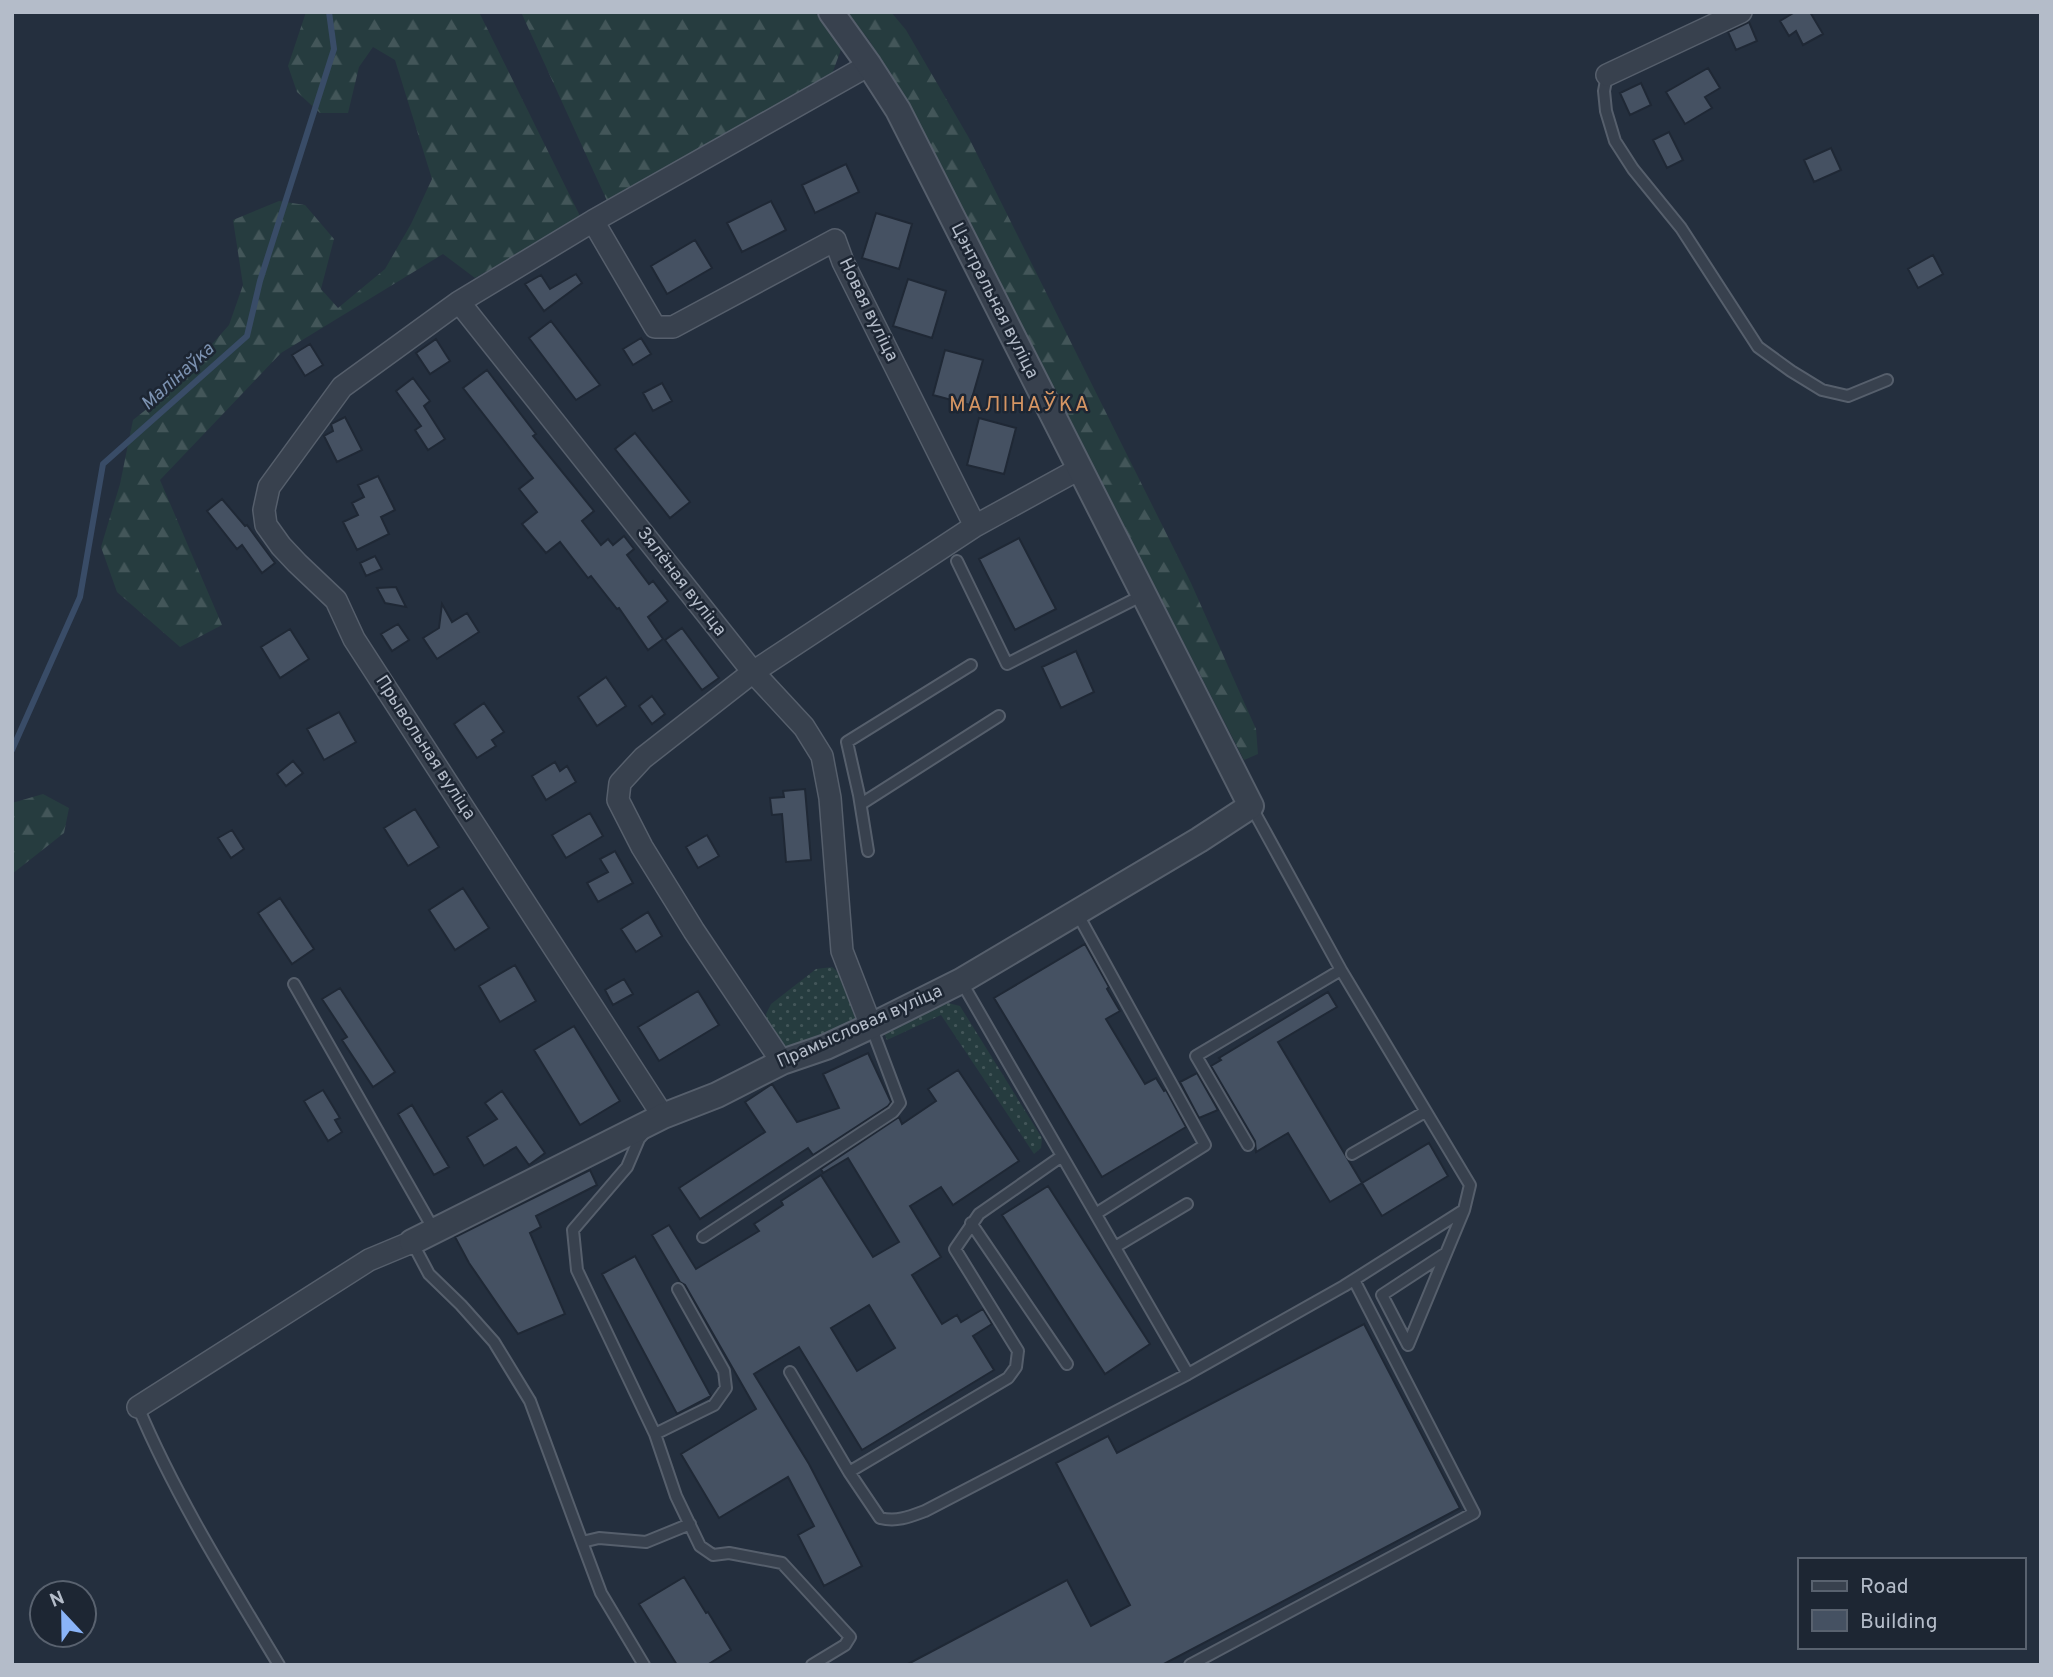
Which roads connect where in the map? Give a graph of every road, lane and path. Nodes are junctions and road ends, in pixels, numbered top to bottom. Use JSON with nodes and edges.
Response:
{"nodes":[{"id":1,"x":831,"y":12,"type":"edge"},
{"id":2,"x":1741,"y":12,"type":"edge"},
{"id":3,"x":869,"y":65,"type":"junction"},
{"id":4,"x":1607,"y":75,"type":"joint"},
{"id":5,"x":593,"y":221,"type":"junction"},
{"id":6,"x":459,"y":302,"type":"junction"},
{"id":7,"x":1887,"y":380,"type":"dead end"},
{"id":8,"x":1079,"y":469,"type":"junction"},
{"id":9,"x":975,"y":526,"type":"junction"},
{"id":10,"x":957,"y":561,"type":"dead end"},
{"id":11,"x":1143,"y":595,"type":"junction"},
{"id":12,"x":971,"y":665,"type":"dead end"},
{"id":13,"x":753,"y":672,"type":"junction"},
{"id":14,"x":999,"y":716,"type":"dead end"},
{"id":15,"x":860,"y":804,"type":"junction"},
{"id":16,"x":1251,"y":806,"type":"junction"},
{"id":17,"x":868,"y":851,"type":"dead end"},
{"id":18,"x":1077,"y":913,"type":"junction"},
{"id":19,"x":1341,"y":970,"type":"junction"},
{"id":20,"x":961,"y":981,"type":"junction"},
{"id":21,"x":294,"y":984,"type":"dead end"},
{"id":22,"x":871,"y":1026,"type":"junction"},
{"id":23,"x":782,"y":1062,"type":"junction"},
{"id":24,"x":1425,"y":1112,"type":"junction"},
{"id":25,"x":660,"y":1118,"type":"junction"},
{"id":26,"x":1248,"y":1145,"type":"dead end"},
{"id":27,"x":1352,"y":1154,"type":"dead end"},
{"id":28,"x":1062,"y":1156,"type":"junction"},
{"id":29,"x":1187,"y":1203,"type":"dead end"},
{"id":30,"x":1464,"y":1210,"type":"junction"},
{"id":31,"x":1097,"y":1213,"type":"junction"},
{"id":32,"x":971,"y":1223,"type":"junction"},
{"id":33,"x":423,"y":1236,"type":"junction"},
{"id":34,"x":703,"y":1237,"type":"dead end"},
{"id":35,"x":1115,"y":1247,"type":"junction"},
{"id":36,"x":1446,"y":1253,"type":"junction"},
{"id":37,"x":1354,"y":1280,"type":"junction"},
{"id":38,"x":678,"y":1289,"type":"dead end"},
{"id":39,"x":1067,"y":1364,"type":"dead end"},
{"id":40,"x":790,"y":1372,"type":"dead end"},
{"id":41,"x":1188,"y":1374,"type":"junction"},
{"id":42,"x":138,"y":1406,"type":"joint"},
{"id":43,"x":655,"y":1434,"type":"junction"},
{"id":44,"x":849,"y":1472,"type":"junction"},
{"id":45,"x":690,"y":1524,"type":"junction"},
{"id":46,"x":582,"y":1542,"type":"junction"},
{"id":47,"x":279,"y":1665,"type":"edge"},
{"id":48,"x":644,"y":1665,"type":"edge"},
{"id":49,"x":812,"y":1665,"type":"edge"},
{"id":50,"x":1190,"y":1665,"type":"edge"}],
"edges":[{"from":1,"to":3,"type":"street","name":"Цэнтральная вуліца"},
{"from":2,"to":4,"type":"street"},
{"from":3,"to":5,"type":"street"},
{"from":3,"to":8,"type":"street","name":"Цэнтральная вуліца"},
{"from":4,"to":7,"type":"lane"},
{"from":5,"to":6,"type":"street"},
{"from":5,"to":9,"type":"street","name":"Новая вуліца"},
{"from":6,"to":13,"type":"street","name":"Зялёная вуліца"},
{"from":6,"to":25,"type":"street","name":"Прывольная вуліца"},
{"from":8,"to":9,"type":"street"},
{"from":8,"to":11,"type":"street","name":"Цэнтральная вуліца"},
{"from":9,"to":13,"type":"street"},
{"from":10,"to":11,"type":"lane"},
{"from":11,"to":16,"type":"street","name":"Цэнтральная вуліца"},
{"from":12,"to":15,"type":"lane"},
{"from":13,"to":22,"type":"street","name":"Зялёная вуліца"},
{"from":13,"to":23,"type":"street"},
{"from":14,"to":15,"type":"lane"},
{"from":15,"to":17,"type":"lane"},
{"from":16,"to":18,"type":"street","name":"Прамысловая вуліца"},
{"from":16,"to":19,"type":"lane"},
{"from":18,"to":20,"type":"street","name":"Прамысловая вуліца"},
{"from":18,"to":31,"type":"lane"},
{"from":19,"to":24,"type":"lane"},
{"from":19,"to":26,"type":"lane"},
{"from":20,"to":22,"type":"street","name":"Прамысловая вуліца"},
{"from":20,"to":28,"type":"lane"},
{"from":21,"to":33,"type":"lane"},
{"from":22,"to":23,"type":"street","name":"Прамысловая вуліца"},
{"from":22,"to":34,"type":"lane"},
{"from":23,"to":25,"type":"street","name":"Прамысловая вуліца"},
{"from":24,"to":27,"type":"lane"},
{"from":24,"to":30,"type":"lane"},
{"from":25,"to":33,"type":"street","name":"Прамысловая вуліца"},
{"from":25,"to":43,"type":"lane"},
{"from":28,"to":31,"type":"lane"},
{"from":28,"to":32,"type":"lane"},
{"from":29,"to":35,"type":"lane"},
{"from":30,"to":36,"type":"lane"},
{"from":30,"to":37,"type":"lane"},
{"from":31,"to":35,"type":"lane"},
{"from":32,"to":39,"type":"lane"},
{"from":32,"to":44,"type":"lane"},
{"from":33,"to":42,"type":"street"},
{"from":33,"to":46,"type":"lane"},
{"from":35,"to":41,"type":"lane"},
{"from":36,"to":36,"type":"lane"},
{"from":37,"to":41,"type":"lane"},
{"from":37,"to":50,"type":"lane"},
{"from":38,"to":43,"type":"lane"},
{"from":40,"to":44,"type":"lane"},
{"from":41,"to":44,"type":"lane"},
{"from":42,"to":47,"type":"lane"},
{"from":43,"to":45,"type":"lane"},
{"from":45,"to":46,"type":"lane"},
{"from":45,"to":49,"type":"lane"},
{"from":46,"to":48,"type":"lane"}]}
